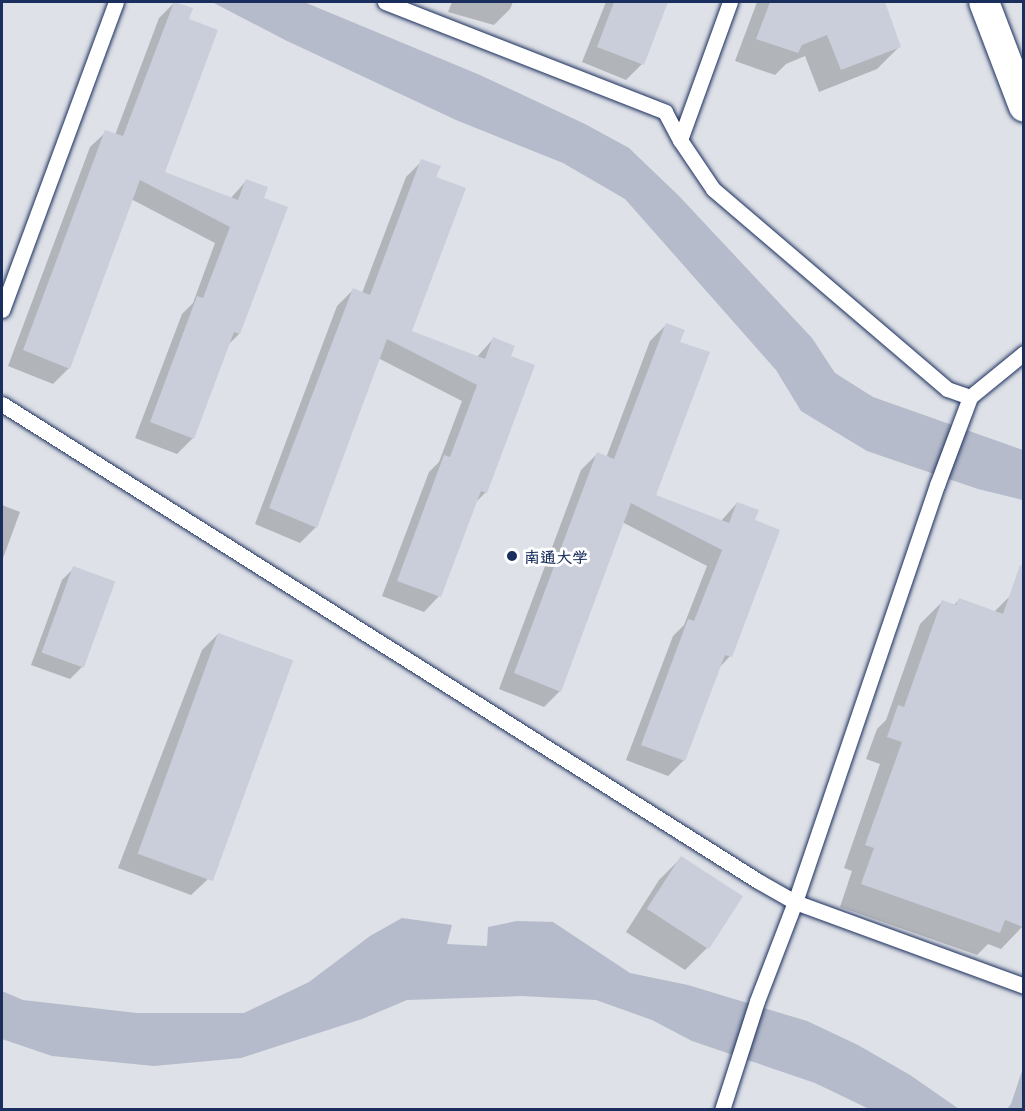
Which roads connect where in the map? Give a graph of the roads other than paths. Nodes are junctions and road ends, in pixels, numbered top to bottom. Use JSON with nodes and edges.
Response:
{"nodes":[{"id":1,"x":116,"y":2,"type":"edge"},
{"id":2,"x":385,"y":2,"type":"edge"},
{"id":3,"x":730,"y":2,"type":"edge"},
{"id":4,"x":984,"y":2,"type":"edge"},
{"id":5,"x":1023,"y":106,"type":"edge"},
{"id":6,"x":680,"y":140,"type":"junction"},
{"id":7,"x":2,"y":310,"type":"edge"},
{"id":8,"x":1023,"y":353,"type":"edge"},
{"id":9,"x":970,"y":397,"type":"junction"},
{"id":10,"x":2,"y":404,"type":"edge"},
{"id":11,"x":795,"y":902,"type":"junction"},
{"id":12,"x":1023,"y":986,"type":"edge"},
{"id":13,"x":722,"y":1110,"type":"edge"}],
"edges":[{"from":1,"to":7,"type":"lane"},
{"from":2,"to":6,"type":"lane"},
{"from":3,"to":6,"type":"lane"},
{"from":4,"to":5,"type":"street"},
{"from":6,"to":9,"type":"lane"},
{"from":8,"to":9,"type":"lane"},
{"from":9,"to":11,"type":"lane"},
{"from":10,"to":11,"type":"lane"},
{"from":11,"to":12,"type":"lane"},
{"from":11,"to":13,"type":"lane"}]}
